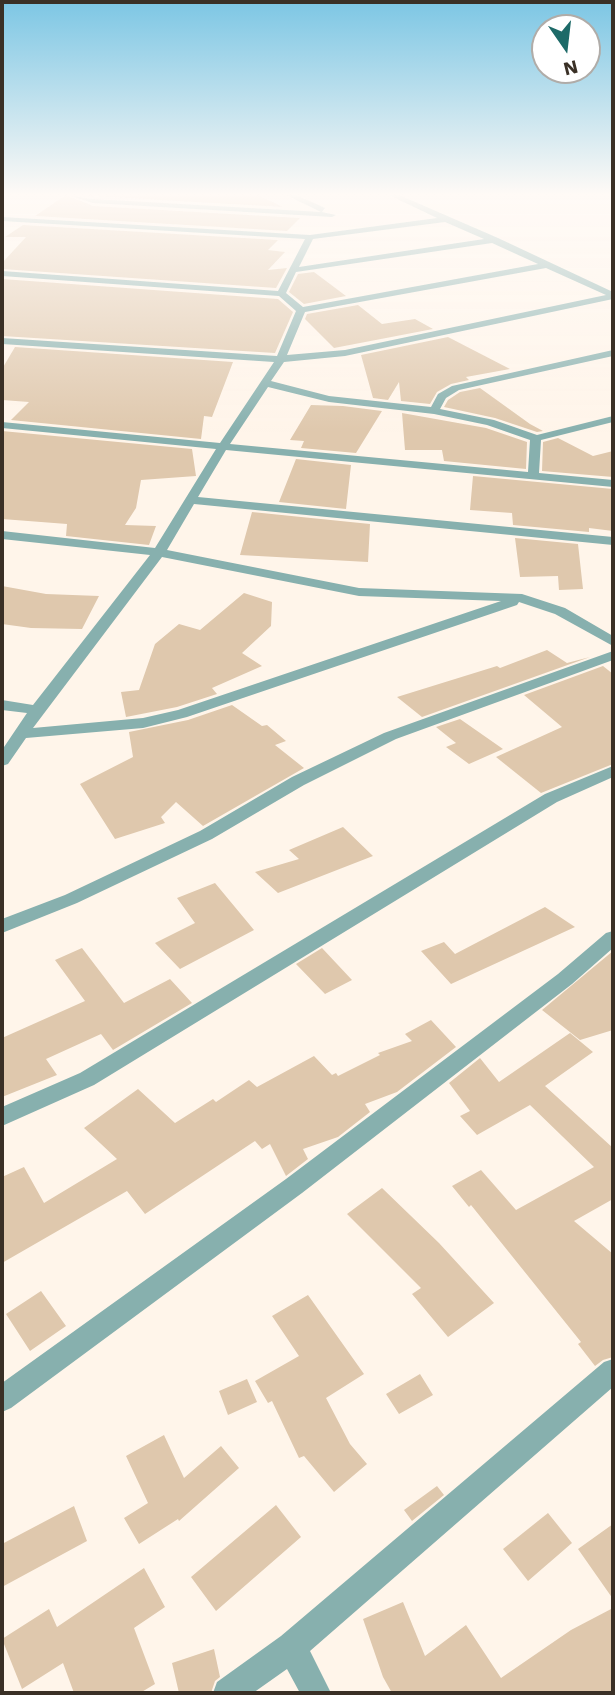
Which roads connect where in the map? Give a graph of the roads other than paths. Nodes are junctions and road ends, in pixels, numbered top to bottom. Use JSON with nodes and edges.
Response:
{"nodes":[{"id":1,"x":17,"y":274,"type":"edge"},
{"id":2,"x":291,"y":274,"type":"edge"},
{"id":3,"x":498,"y":274,"type":"edge"},
{"id":4,"x":568,"y":274,"type":"edge"},
{"id":5,"x":281,"y":294,"type":"junction"},
{"id":6,"x":613,"y":295,"type":"edge"},
{"id":7,"x":301,"y":310,"type":"junction"},
{"id":8,"x":2,"y":341,"type":"edge"},
{"id":9,"x":613,"y":352,"type":"edge"},
{"id":10,"x":280,"y":359,"type":"junction"},
{"id":11,"x":265,"y":383,"type":"junction"},
{"id":12,"x":434,"y":411,"type":"junction"},
{"id":13,"x":613,"y":419,"type":"edge"},
{"id":14,"x":2,"y":425,"type":"edge"},
{"id":15,"x":536,"y":438,"type":"junction"},
{"id":16,"x":223,"y":446,"type":"junction"},
{"id":17,"x":533,"y":475,"type":"junction"},
{"id":18,"x":613,"y":484,"type":"edge"},
{"id":19,"x":190,"y":500,"type":"junction"},
{"id":20,"x":2,"y":535,"type":"edge"},
{"id":21,"x":613,"y":541,"type":"edge"},
{"id":22,"x":159,"y":552,"type":"junction"},
{"id":23,"x":522,"y":598,"type":"junction"},
{"id":24,"x":613,"y":642,"type":"edge"},
{"id":25,"x":613,"y":655,"type":"edge"},
{"id":26,"x":2,"y":705,"type":"edge"},
{"id":27,"x":37,"y":710,"type":"junction"},
{"id":28,"x":19,"y":734,"type":"junction"},
{"id":29,"x":2,"y":761,"type":"edge"},
{"id":30,"x":613,"y":771,"type":"edge"},
{"id":31,"x":2,"y":926,"type":"edge"},
{"id":32,"x":613,"y":938,"type":"edge"},
{"id":33,"x":2,"y":1116,"type":"edge"},
{"id":34,"x":613,"y":1371,"type":"edge"},
{"id":35,"x":2,"y":1399,"type":"edge"},
{"id":36,"x":292,"y":1647,"type":"junction"},
{"id":37,"x":228,"y":1693,"type":"edge"},
{"id":38,"x":316,"y":1693,"type":"edge"}],
"edges":[{"from":1,"to":5,"type":"street"},
{"from":2,"to":5,"type":"street"},
{"from":3,"to":7,"type":"street"},
{"from":4,"to":6,"type":"street"},
{"from":5,"to":7,"type":"street"},
{"from":6,"to":10,"type":"street"},
{"from":7,"to":10,"type":"street"},
{"from":8,"to":10,"type":"street"},
{"from":9,"to":12,"type":"street"},
{"from":10,"to":11,"type":"street"},
{"from":11,"to":12,"type":"street"},
{"from":11,"to":16,"type":"street"},
{"from":12,"to":15,"type":"street"},
{"from":13,"to":15,"type":"street"},
{"from":14,"to":16,"type":"street"},
{"from":15,"to":17,"type":"street"},
{"from":16,"to":17,"type":"street"},
{"from":16,"to":19,"type":"street"},
{"from":17,"to":18,"type":"street"},
{"from":19,"to":21,"type":"street"},
{"from":19,"to":22,"type":"street"},
{"from":20,"to":22,"type":"street"},
{"from":22,"to":23,"type":"street"},
{"from":22,"to":27,"type":"street"},
{"from":23,"to":24,"type":"street"},
{"from":23,"to":28,"type":"street"},
{"from":25,"to":31,"type":"street"},
{"from":26,"to":27,"type":"street"},
{"from":27,"to":28,"type":"street"},
{"from":28,"to":29,"type":"street"},
{"from":30,"to":33,"type":"street"},
{"from":32,"to":35,"type":"street"},
{"from":34,"to":36,"type":"street"},
{"from":36,"to":37,"type":"street"},
{"from":36,"to":38,"type":"street"}]}
